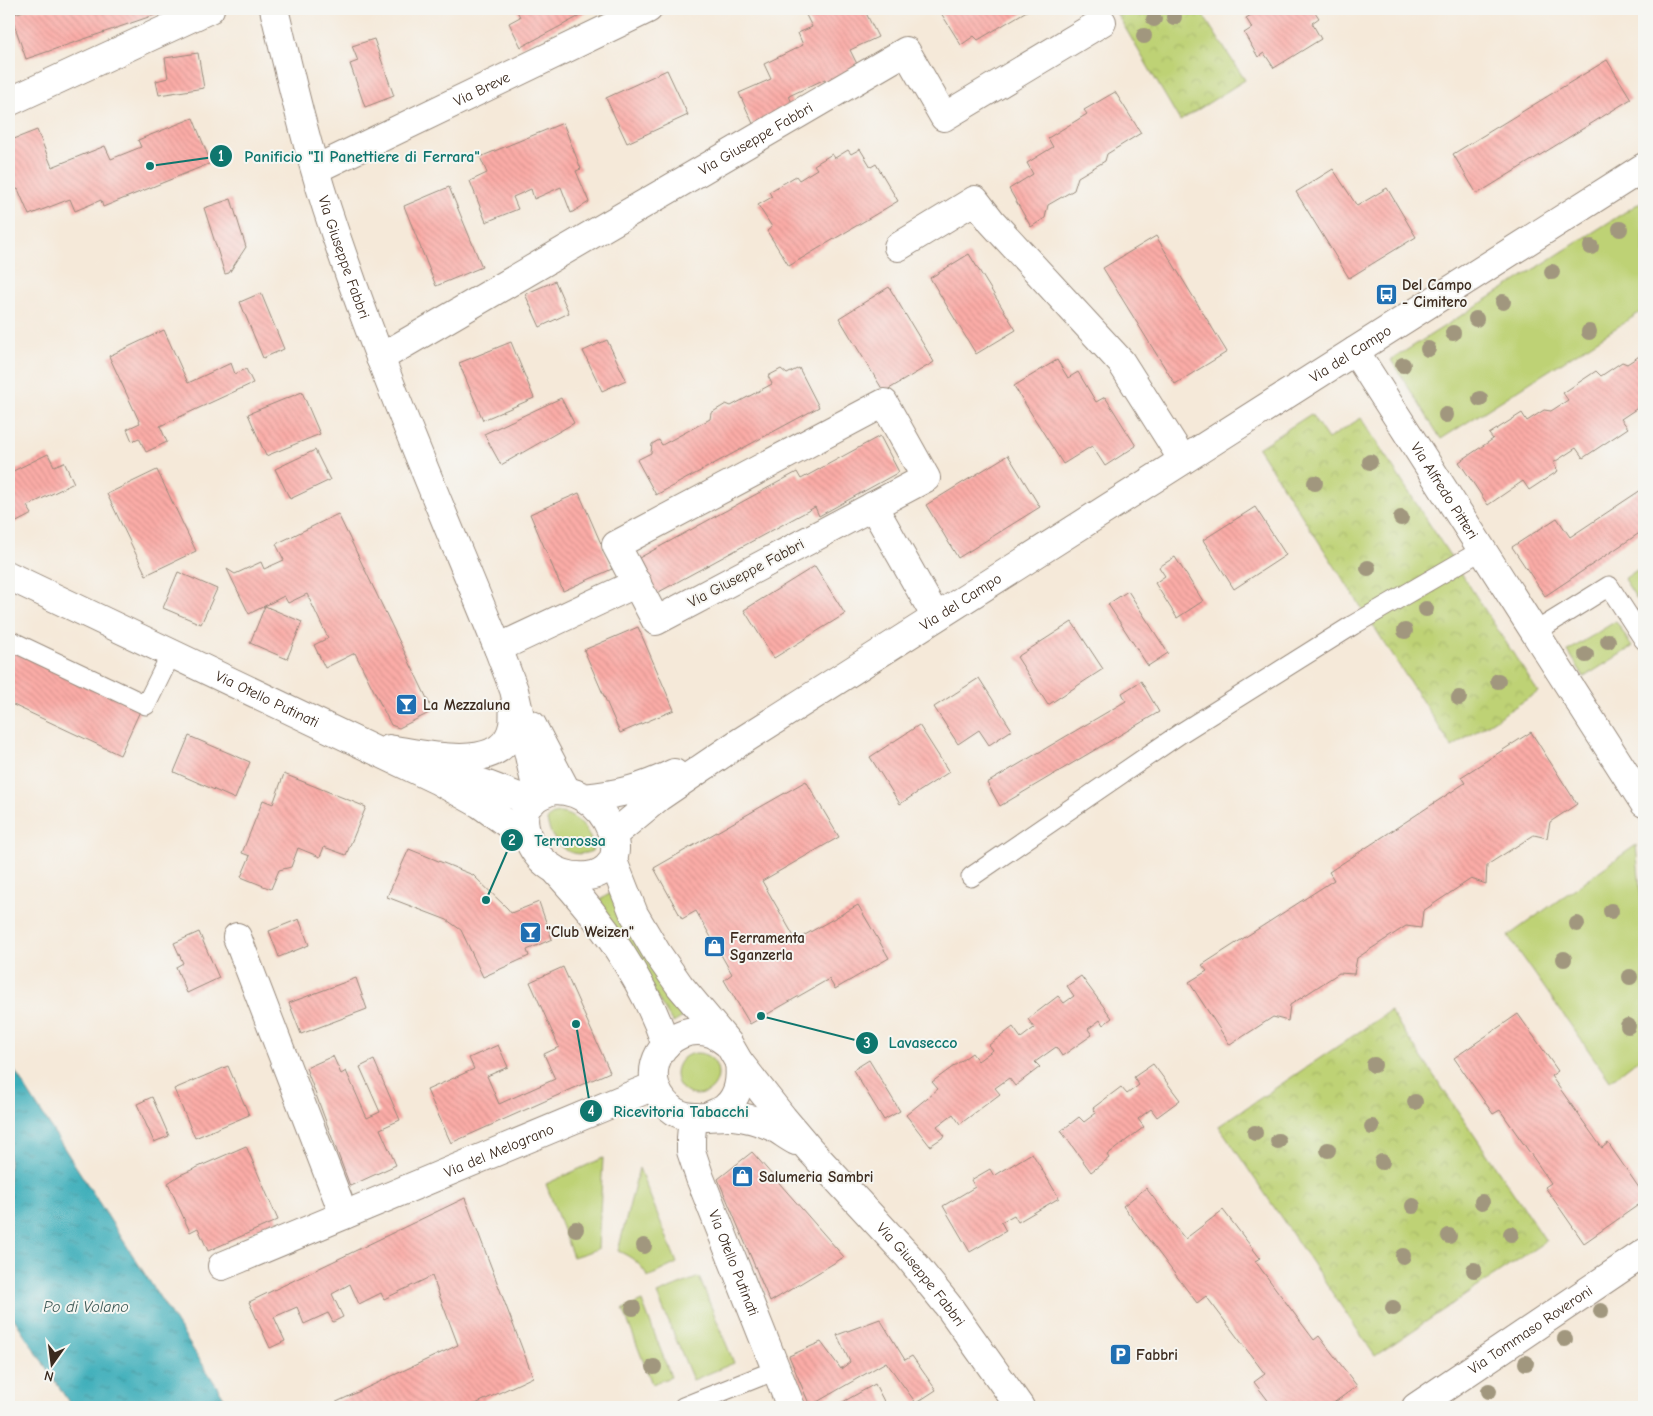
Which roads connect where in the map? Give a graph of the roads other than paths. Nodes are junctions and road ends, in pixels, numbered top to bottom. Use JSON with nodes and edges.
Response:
{"nodes":[{"id":1,"x":210,"y":9,"type":"edge"},
{"id":2,"x":274,"y":9,"type":"edge"},
{"id":3,"x":648,"y":9,"type":"edge"},
{"id":4,"x":1102,"y":22,"type":"dead end"},
{"id":5,"x":9,"y":102,"type":"edge"},
{"id":6,"x":1644,"y":167,"type":"edge"},
{"id":7,"x":316,"y":170,"type":"junction"},
{"id":8,"x":898,"y":247,"type":"dead end"},
{"id":9,"x":1355,"y":351,"type":"junction"},
{"id":10,"x":380,"y":358,"type":"junction"},
{"id":11,"x":1183,"y":460,"type":"junction"},
{"id":12,"x":873,"y":506,"type":"junction"},
{"id":13,"x":1482,"y":550,"type":"junction"},
{"id":14,"x":9,"y":576,"type":"edge"},
{"id":15,"x":636,"y":584,"type":"junction"},
{"id":16,"x":936,"y":617,"type":"junction"},
{"id":17,"x":1535,"y":632,"type":"junction"},
{"id":18,"x":9,"y":640,"type":"edge"},
{"id":19,"x":1644,"y":640,"type":"edge"},
{"id":20,"x":498,"y":648,"type":"junction"},
{"id":21,"x":171,"y":654,"type":"junction"},
{"id":22,"x":514,"y":690,"type":"junction"},
{"id":23,"x":737,"y":744,"type":"junction"},
{"id":24,"x":363,"y":745,"type":"junction"},
{"id":25,"x":575,"y":794,"type":"junction"},
{"id":26,"x":535,"y":799,"type":"junction"},
{"id":27,"x":1644,"y":803,"type":"edge"},
{"id":28,"x":613,"y":835,"type":"junction"},
{"id":29,"x":528,"y":838,"type":"junction"},
{"id":30,"x":613,"y":861,"type":"junction"},
{"id":31,"x":557,"y":872,"type":"junction"},
{"id":32,"x":971,"y":877,"type":"dead end"},
{"id":33,"x":237,"y":937,"type":"dead end"},
{"id":34,"x":666,"y":1045,"type":"junction"},
{"id":35,"x":734,"y":1053,"type":"junction"},
{"id":36,"x":654,"y":1086,"type":"junction"},
{"id":37,"x":701,"y":1116,"type":"junction"},
{"id":38,"x":810,"y":1150,"type":"junction"},
{"id":39,"x":344,"y":1215,"type":"junction"},
{"id":40,"x":1644,"y":1252,"type":"edge"},
{"id":41,"x":222,"y":1266,"type":"dead end"},
{"id":42,"x":776,"y":1370,"type":"junction"},
{"id":43,"x":682,"y":1407,"type":"edge"},
{"id":44,"x":791,"y":1407,"type":"edge"},
{"id":45,"x":1020,"y":1407,"type":"edge"},
{"id":46,"x":1416,"y":1407,"type":"edge"}],
"edges":[{"from":1,"to":5,"type":"street"},
{"from":2,"to":7,"type":"street","name":"Via Giuseppe Fabbri"},
{"from":3,"to":7,"type":"street","name":"Via Breve"},
{"from":4,"to":10,"type":"street","name":"Via Giuseppe Fabbri"},
{"from":6,"to":9,"type":"street","name":"Via del Campo"},
{"from":7,"to":10,"type":"street","name":"Via Giuseppe Fabbri"},
{"from":8,"to":11,"type":"street"},
{"from":9,"to":11,"type":"street","name":"Via del Campo"},
{"from":9,"to":13,"type":"street","name":"Via Alfredo Pitteri"},
{"from":10,"to":20,"type":"street","name":"Via Giuseppe Fabbri"},
{"from":11,"to":16,"type":"street","name":"Via del Campo"},
{"from":12,"to":15,"type":"street","name":"Via Giuseppe Fabbri"},
{"from":12,"to":15,"type":"street","name":"Via Giuseppe Fabbri"},
{"from":12,"to":16,"type":"street"},
{"from":13,"to":17,"type":"street","name":"Via Alfredo Pitteri"},
{"from":13,"to":32,"type":"lane"},
{"from":14,"to":21,"type":"street","name":"Via Otello Putinati"},
{"from":15,"to":20,"type":"street"},
{"from":16,"to":23,"type":"street","name":"Via del Campo"},
{"from":17,"to":19,"type":"lane"},
{"from":17,"to":27,"type":"street","name":"Via Alfredo Pitteri"},
{"from":18,"to":21,"type":"lane"},
{"from":20,"to":22,"type":"street","name":"Via Giuseppe Fabbri"},
{"from":21,"to":24,"type":"street","name":"Via Otello Putinati"},
{"from":22,"to":24,"type":"street","name":"Via Giuseppe Fabbri"},
{"from":22,"to":25,"type":"street","name":"Via Giuseppe Fabbri"},
{"from":22,"to":26,"type":"street","name":"Via Giuseppe Fabbri"},
{"from":23,"to":25,"type":"street","name":"Via del Campo"},
{"from":23,"to":28,"type":"street","name":"Via del Campo"},
{"from":24,"to":26,"type":"street","name":"Via Otello Putinati"},
{"from":24,"to":29,"type":"street","name":"Via Otello Putinati"},
{"from":25,"to":26,"type":"street"},
{"from":25,"to":28,"type":"street","name":"Via Giuseppe Fabbri"},
{"from":26,"to":29,"type":"street"},
{"from":28,"to":30,"type":"street","name":"Via Giuseppe Fabbri"},
{"from":29,"to":31,"type":"street"},
{"from":30,"to":31,"type":"street"},
{"from":30,"to":35,"type":"street","name":"Via Giuseppe Fabbri"},
{"from":31,"to":34,"type":"street"},
{"from":33,"to":39,"type":"street"},
{"from":34,"to":35,"type":"street","name":"Via Giuseppe Fabbri"},
{"from":34,"to":36,"type":"street"},
{"from":35,"to":37,"type":"street"},
{"from":35,"to":38,"type":"street","name":"Via Giuseppe Fabbri"},
{"from":36,"to":37,"type":"street","name":"Via Giuseppe Fabbri"},
{"from":36,"to":39,"type":"street","name":"Via del Melograno"},
{"from":37,"to":38,"type":"street","name":"Via Giuseppe Fabbri"},
{"from":37,"to":42,"type":"street","name":"Via Otello Putinati"},
{"from":38,"to":45,"type":"street","name":"Via Giuseppe Fabbri"},
{"from":39,"to":41,"type":"street","name":"Via del Melograno"},
{"from":40,"to":46,"type":"street","name":"Via Tommaso Roveroni"},
{"from":42,"to":43,"type":"lane"},
{"from":42,"to":44,"type":"street","name":"Via Otello Putinati"}]}
